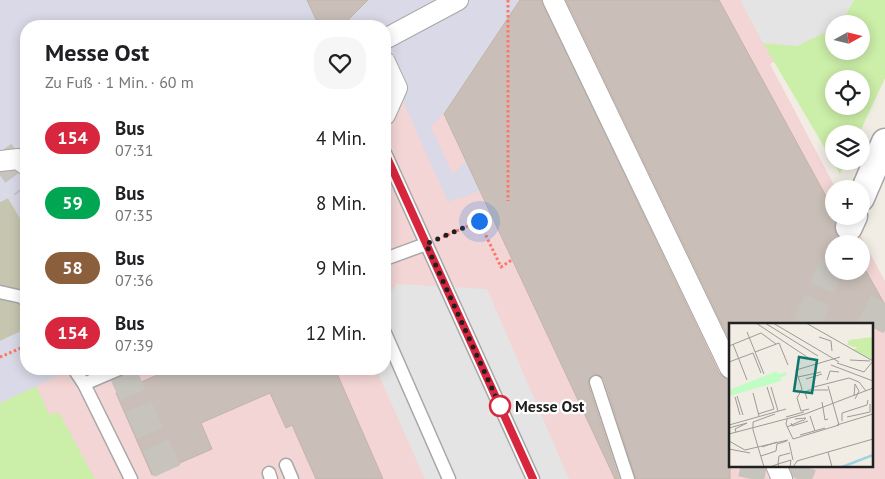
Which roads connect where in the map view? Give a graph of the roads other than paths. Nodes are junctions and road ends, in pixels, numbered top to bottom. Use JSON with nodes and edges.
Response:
{"nodes":[{"id":1,"x":458,"y":0,"type":"edge"},
{"id":2,"x":553,"y":0,"type":"edge"},
{"id":3,"x":391,"y":36,"type":"edge"},
{"id":4,"x":391,"y":75,"type":"edge"},
{"id":5,"x":391,"y":101,"type":"edge"},
{"id":6,"x":885,"y":142,"type":"edge"},
{"id":7,"x":20,"y":160,"type":"edge"},
{"id":8,"x":0,"y":161,"type":"edge"},
{"id":9,"x":391,"y":166,"type":"edge"},
{"id":10,"x":869,"y":180,"type":"edge"},
{"id":11,"x":426,"y":244,"type":"junction"},
{"id":12,"x":391,"y":257,"type":"edge"},
{"id":13,"x":0,"y":292,"type":"edge"},
{"id":14,"x":20,"y":297,"type":"edge"},
{"id":15,"x":391,"y":347,"type":"edge"},
{"id":16,"x":729,"y":366,"type":"edge"},
{"id":17,"x":78,"y":375,"type":"edge"},
{"id":18,"x":104,"y":375,"type":"edge"},
{"id":19,"x":596,"y":382,"type":"dead end"},
{"id":20,"x":84,"y":384,"type":"junction"},
{"id":21,"x":286,"y":465,"type":"dead end"},
{"id":22,"x":776,"y":466,"type":"edge"},
{"id":23,"x":131,"y":479,"type":"edge"},
{"id":24,"x":292,"y":479,"type":"edge"},
{"id":25,"x":449,"y":479,"type":"edge"},
{"id":26,"x":533,"y":479,"type":"edge"},
{"id":27,"x":628,"y":479,"type":"edge"},
{"id":28,"x":782,"y":479,"type":"edge"}],
"edges":[{"from":1,"to":3,"type":"street"},
{"from":2,"to":16,"type":"street"},
{"from":4,"to":5,"type":"street"},
{"from":6,"to":10,"type":"street"},
{"from":7,"to":8,"type":"street"},
{"from":9,"to":11,"type":"lane"},
{"from":11,"to":12,"type":"lane"},
{"from":11,"to":26,"type":"lane"},
{"from":13,"to":14,"type":"lane"},
{"from":15,"to":25,"type":"lane"},
{"from":17,"to":20,"type":"lane"},
{"from":18,"to":20,"type":"lane"},
{"from":19,"to":27,"type":"lane"},
{"from":20,"to":23,"type":"lane"},
{"from":21,"to":24,"type":"lane"},
{"from":22,"to":28,"type":"street"}]}
